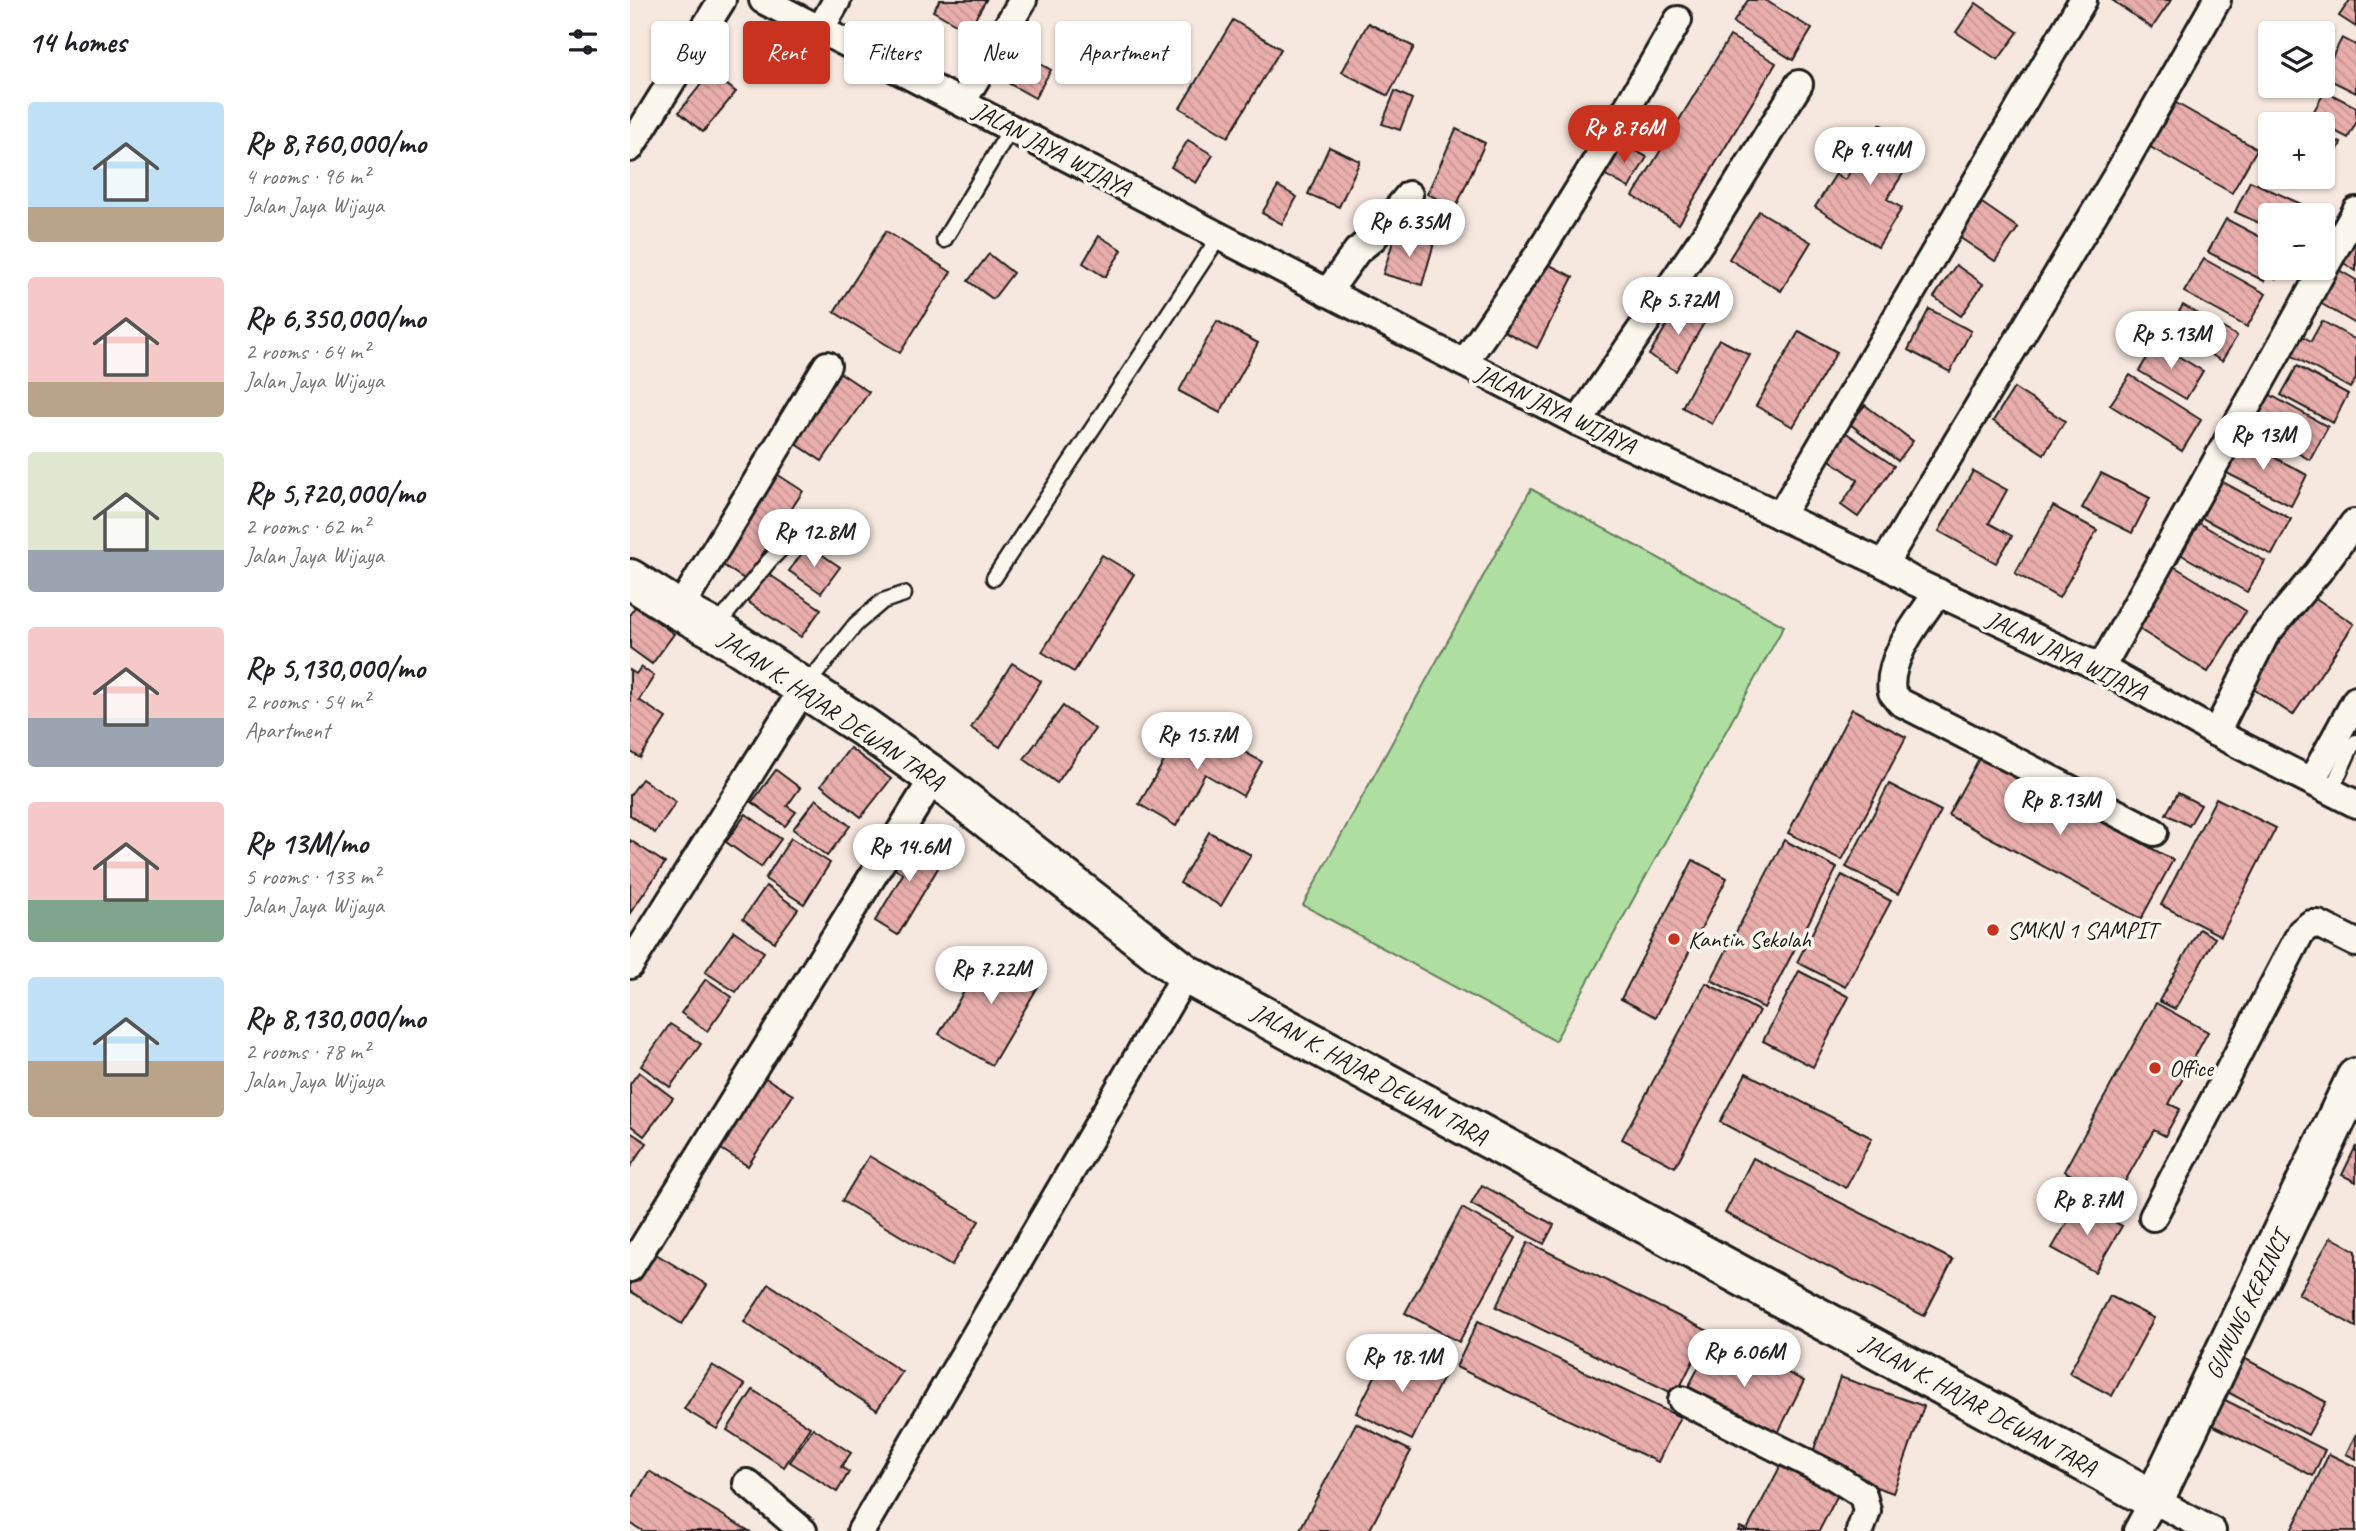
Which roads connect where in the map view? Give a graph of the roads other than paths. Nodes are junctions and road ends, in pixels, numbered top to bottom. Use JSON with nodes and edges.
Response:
{"nodes":[{"id":1,"x":722,"y":0,"type":"edge"},
{"id":2,"x":763,"y":0,"type":"edge"},
{"id":3,"x":837,"y":0,"type":"edge"},
{"id":4,"x":1023,"y":0,"type":"edge"},
{"id":5,"x":2083,"y":0,"type":"edge"},
{"id":6,"x":2217,"y":0,"type":"edge"},
{"id":7,"x":1678,"y":20,"type":"dead end"},
{"id":8,"x":806,"y":21,"type":"edge"},
{"id":9,"x":825,"y":21,"type":"edge"},
{"id":10,"x":830,"y":33,"type":"edge"},
{"id":11,"x":1799,"y":84,"type":"dead end"},
{"id":12,"x":962,"y":102,"type":"junction"},
{"id":13,"x":1011,"y":128,"type":"junction"},
{"id":14,"x":630,"y":148,"type":"edge"},
{"id":15,"x":1409,"y":195,"type":"dead end"},
{"id":16,"x":2356,"y":211,"type":"edge"},
{"id":17,"x":1219,"y":237,"type":"junction"},
{"id":18,"x":944,"y":240,"type":"dead end"},
{"id":19,"x":1328,"y":293,"type":"junction"},
{"id":20,"x":1464,"y":363,"type":"junction"},
{"id":21,"x":827,"y":365,"type":"dead end"},
{"id":22,"x":1578,"y":422,"type":"junction"},
{"id":23,"x":1780,"y":516,"type":"junction"},
{"id":24,"x":2354,"y":523,"type":"edge"},
{"id":25,"x":799,"y":531,"type":"dead end"},
{"id":26,"x":1884,"y":564,"type":"junction"},
{"id":27,"x":994,"y":578,"type":"dead end"},
{"id":28,"x":630,"y":579,"type":"edge"},
{"id":29,"x":1938,"y":592,"type":"junction"},
{"id":30,"x":904,"y":594,"type":"dead end"},
{"id":31,"x":678,"y":610,"type":"junction"},
{"id":32,"x":714,"y":629,"type":"junction"},
{"id":33,"x":2101,"y":668,"type":"junction"},
{"id":34,"x":803,"y":689,"type":"junction"},
{"id":35,"x":2356,"y":700,"type":"edge"},
{"id":36,"x":2216,"y":733,"type":"junction"},
{"id":37,"x":2356,"y":742,"type":"edge"},
{"id":38,"x":934,"y":777,"type":"junction"},
{"id":39,"x":2322,"y":786,"type":"junction"},
{"id":40,"x":2356,"y":804,"type":"edge"},
{"id":41,"x":2154,"y":832,"type":"dead end"},
{"id":42,"x":2356,"y":943,"type":"edge"},
{"id":43,"x":630,"y":965,"type":"edge"},
{"id":44,"x":1186,"y":974,"type":"junction"},
{"id":45,"x":2356,"y":1078,"type":"edge"},
{"id":46,"x":2153,"y":1217,"type":"dead end"},
{"id":47,"x":630,"y":1268,"type":"edge"},
{"id":48,"x":1682,"y":1400,"type":"dead end"},
{"id":49,"x":747,"y":1483,"type":"dead end"},
{"id":50,"x":2145,"y":1516,"type":"edge"},
{"id":51,"x":803,"y":1531,"type":"edge"},
{"id":52,"x":861,"y":1531,"type":"edge"},
{"id":53,"x":1860,"y":1531,"type":"edge"},
{"id":54,"x":2212,"y":1531,"type":"edge"}],
"edges":[{"from":1,"to":14,"type":"street"},
{"from":2,"to":8,"type":"street","name":"JALAN JAYA WIJAYA"},
{"from":3,"to":9,"type":"street"},
{"from":4,"to":12,"type":"street"},
{"from":5,"to":23,"type":"street"},
{"from":6,"to":26,"type":"street"},
{"from":7,"to":20,"type":"street"},
{"from":10,"to":12,"type":"street","name":"JALAN JAYA WIJAYA"},
{"from":11,"to":22,"type":"street"},
{"from":12,"to":13,"type":"street","name":"JALAN JAYA WIJAYA"},
{"from":13,"to":17,"type":"street","name":"JALAN JAYA WIJAYA"},
{"from":13,"to":18,"type":"lane"},
{"from":15,"to":19,"type":"street"},
{"from":16,"to":33,"type":"street"},
{"from":17,"to":19,"type":"street","name":"JALAN JAYA WIJAYA"},
{"from":17,"to":27,"type":"lane"},
{"from":19,"to":20,"type":"street","name":"JALAN JAYA WIJAYA"},
{"from":20,"to":22,"type":"street","name":"JALAN JAYA WIJAYA"},
{"from":21,"to":31,"type":"street"},
{"from":22,"to":23,"type":"street","name":"JALAN JAYA WIJAYA"},
{"from":23,"to":26,"type":"street","name":"JALAN JAYA WIJAYA"},
{"from":24,"to":36,"type":"street"},
{"from":25,"to":32,"type":"lane"},
{"from":26,"to":29,"type":"street","name":"JALAN JAYA WIJAYA"},
{"from":28,"to":31,"type":"street","name":"JALAN K. HAJAR DEWAN TARA"},
{"from":29,"to":33,"type":"street","name":"JALAN JAYA WIJAYA"},
{"from":29,"to":41,"type":"street"},
{"from":30,"to":34,"type":"lane"},
{"from":31,"to":32,"type":"street","name":"JALAN K. HAJAR DEWAN TARA"},
{"from":32,"to":34,"type":"street","name":"JALAN K. HAJAR DEWAN TARA"},
{"from":33,"to":36,"type":"street","name":"JALAN JAYA WIJAYA"},
{"from":34,"to":38,"type":"street","name":"JALAN K. HAJAR DEWAN TARA"},
{"from":34,"to":43,"type":"street"},
{"from":35,"to":39,"type":"street"},
{"from":36,"to":39,"type":"street","name":"JALAN JAYA WIJAYA"},
{"from":37,"to":39,"type":"lane"},
{"from":38,"to":44,"type":"street","name":"JALAN K. HAJAR DEWAN TARA"},
{"from":38,"to":47,"type":"street"},
{"from":39,"to":40,"type":"street","name":"JALAN JAYA WIJAYA"},
{"from":42,"to":46,"type":"street"},
{"from":44,"to":50,"type":"street","name":"JALAN K. HAJAR DEWAN TARA"},
{"from":44,"to":52,"type":"street"},
{"from":45,"to":50,"type":"street","name":"GUNUNG KERINCI"},
{"from":48,"to":53,"type":"street"},
{"from":49,"to":51,"type":"street"},
{"from":50,"to":54,"type":"street"}]}
